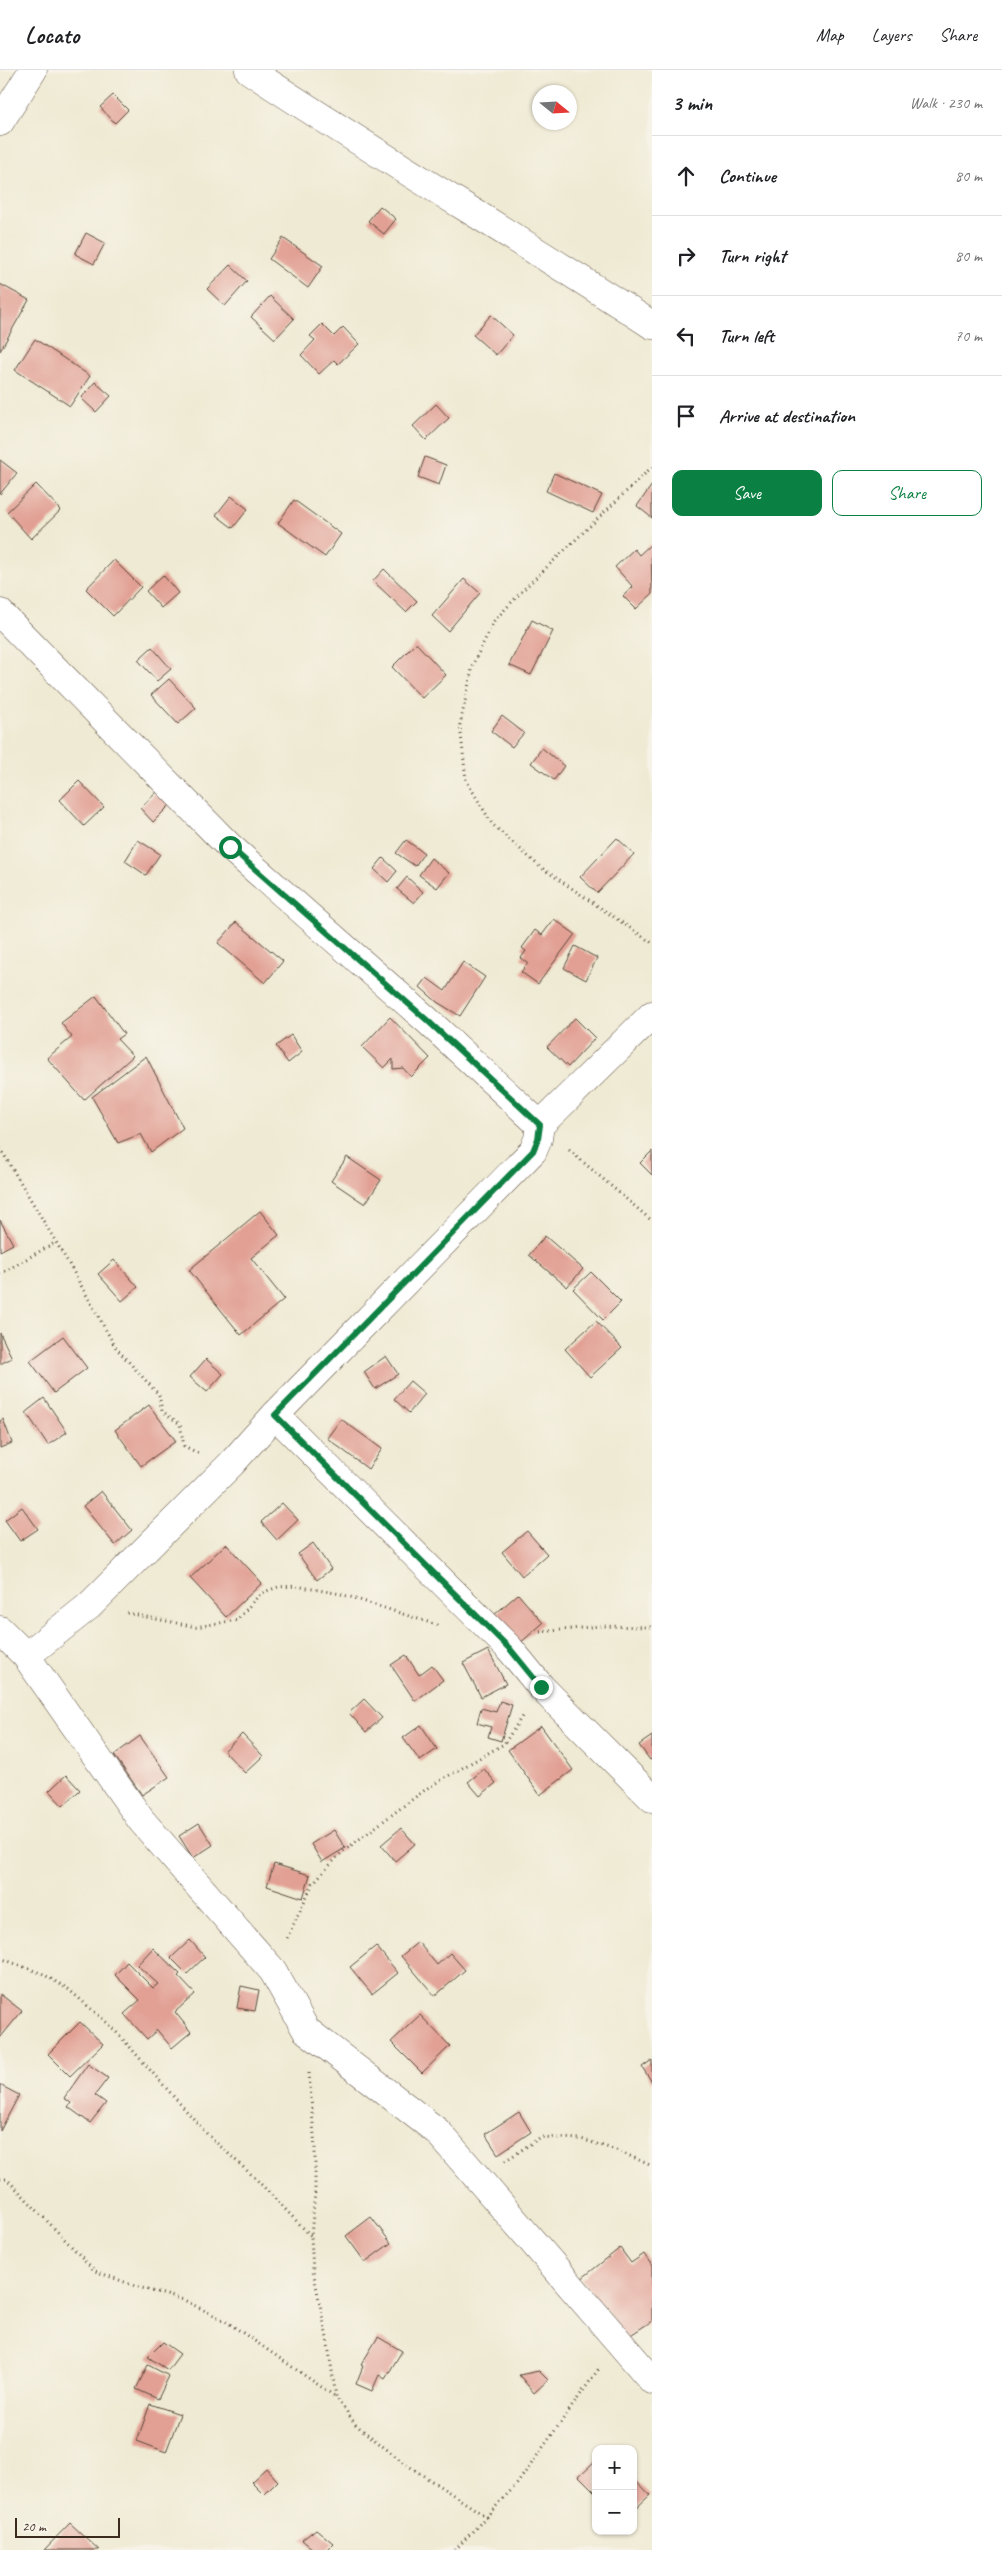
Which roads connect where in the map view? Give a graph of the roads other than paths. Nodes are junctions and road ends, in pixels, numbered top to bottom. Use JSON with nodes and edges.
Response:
{"nodes":[{"id":1,"x":33,"y":70,"type":"edge"},
{"id":2,"x":249,"y":70,"type":"edge"},
{"id":3,"x":0,"y":122,"type":"edge"},
{"id":4,"x":652,"y":325,"type":"edge"},
{"id":5,"x":0,"y":613,"type":"edge"},
{"id":6,"x":652,"y":1015,"type":"edge"},
{"id":7,"x":540,"y":1125,"type":"junction"},
{"id":8,"x":275,"y":1415,"type":"junction"},
{"id":9,"x":0,"y":1630,"type":"edge"},
{"id":10,"x":26,"y":1656,"type":"junction"},
{"id":11,"x":652,"y":1798,"type":"edge"},
{"id":12,"x":652,"y":2380,"type":"edge"}],
"edges":[{"from":1,"to":3,"type":"street"},
{"from":2,"to":4,"type":"street"},
{"from":5,"to":7,"type":"street"},
{"from":6,"to":7,"type":"street"},
{"from":7,"to":8,"type":"street"},
{"from":8,"to":10,"type":"street"},
{"from":8,"to":11,"type":"street"},
{"from":9,"to":10,"type":"street"},
{"from":10,"to":12,"type":"street"}]}
